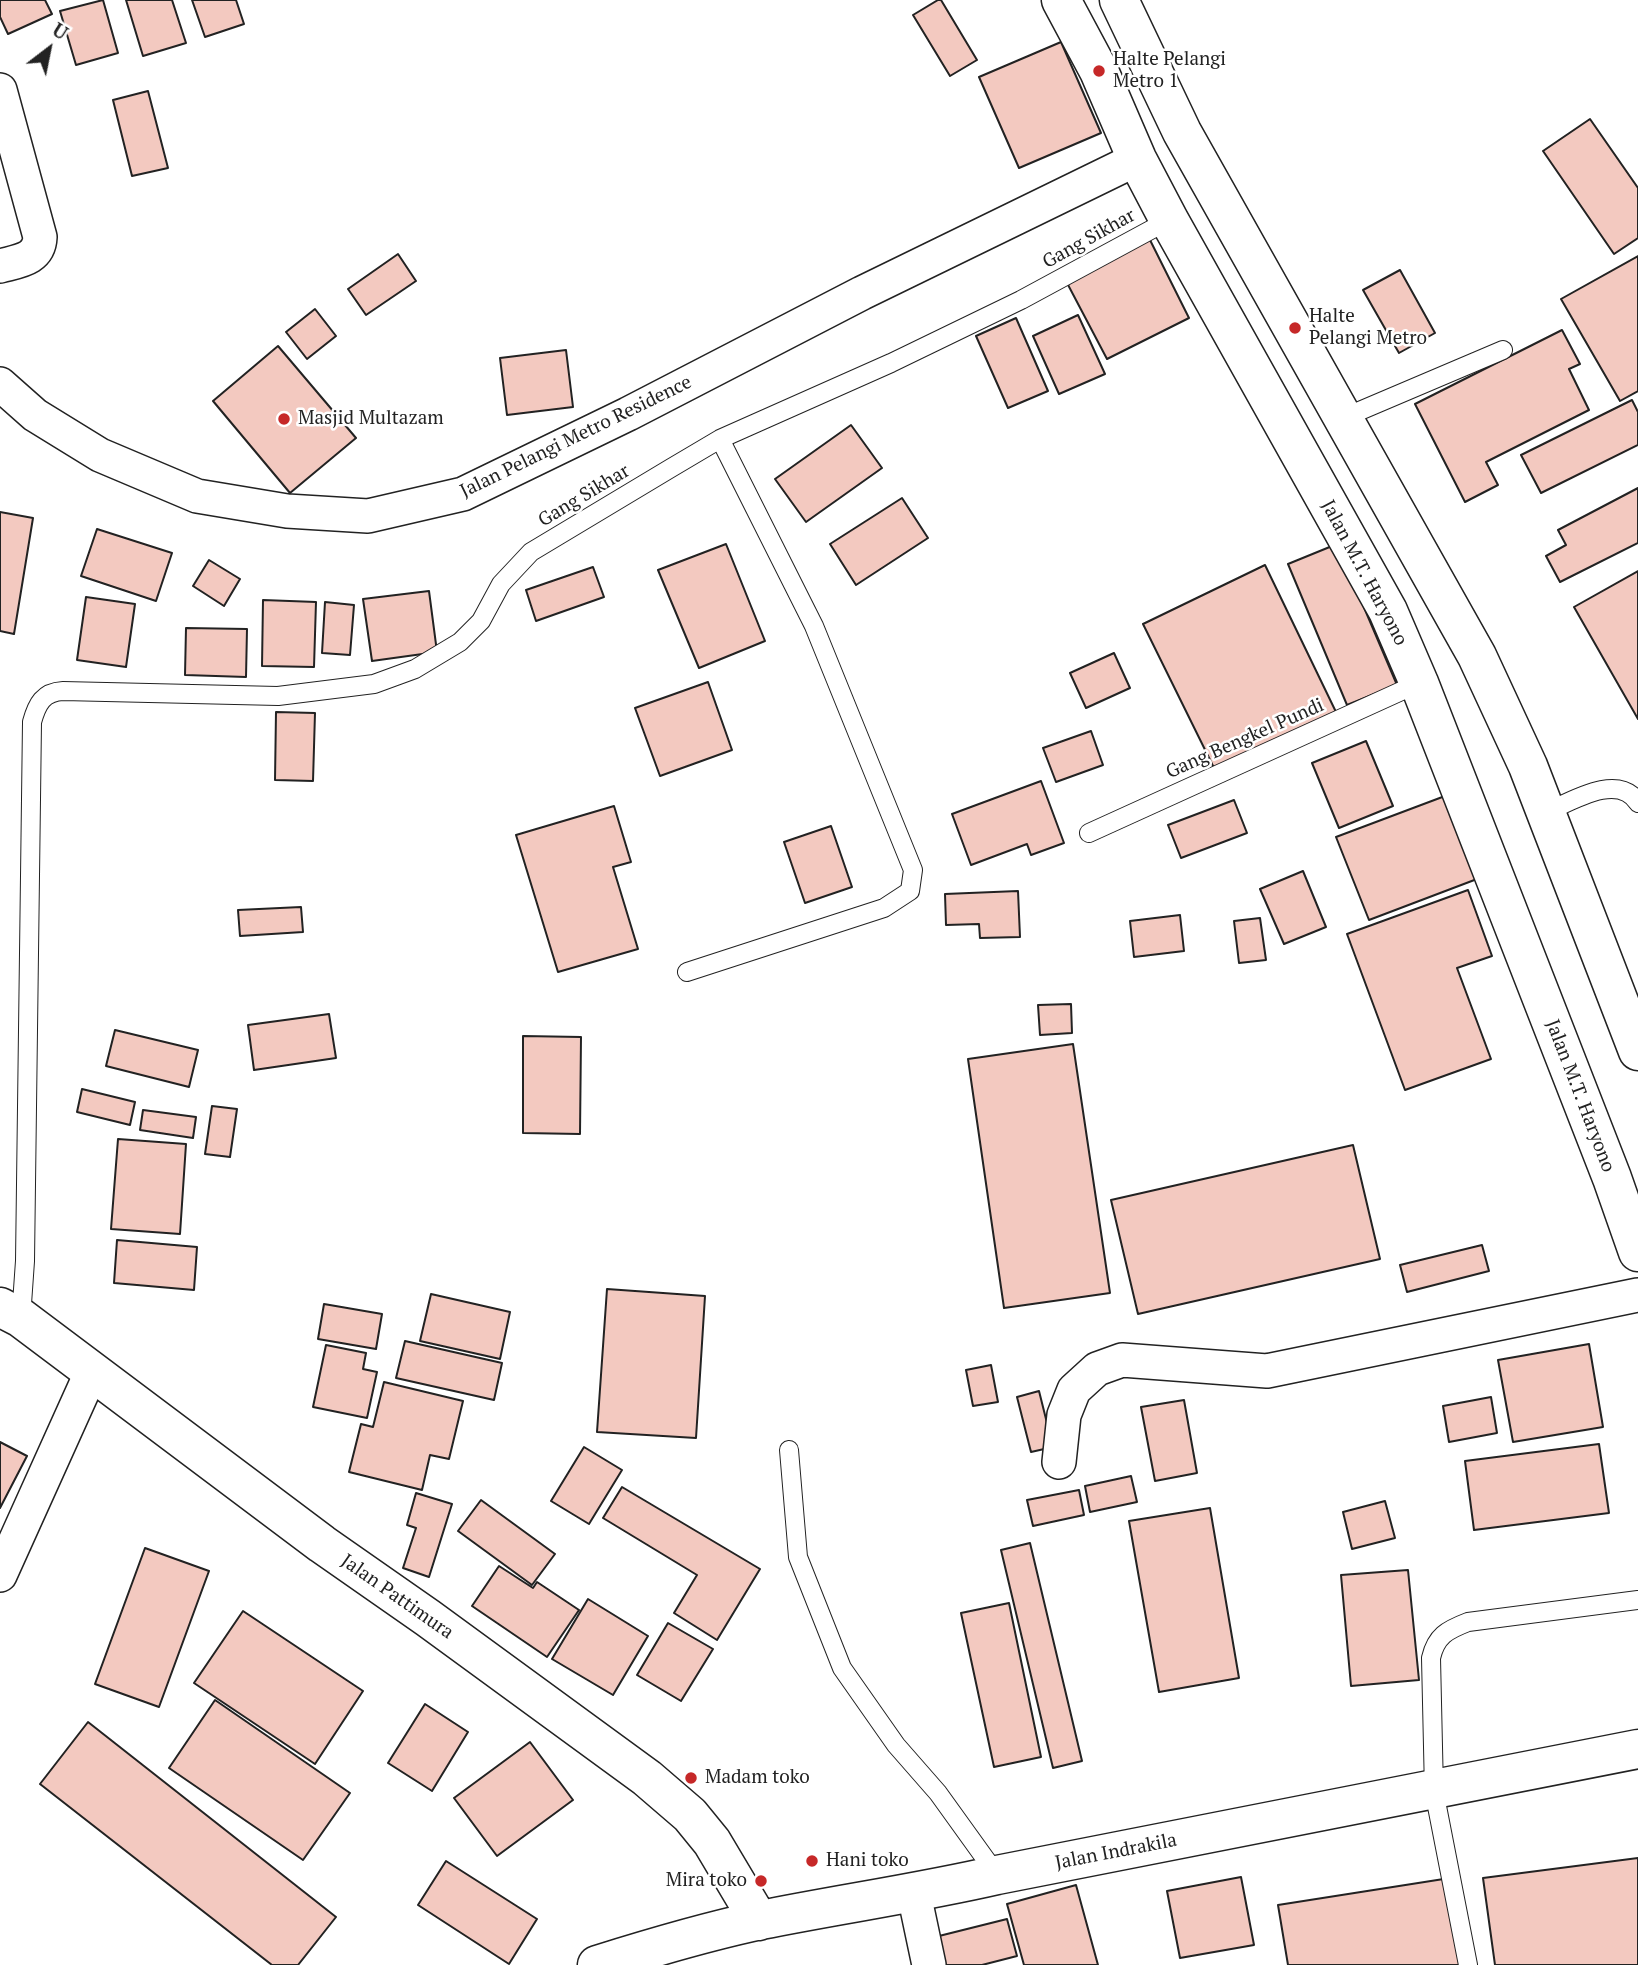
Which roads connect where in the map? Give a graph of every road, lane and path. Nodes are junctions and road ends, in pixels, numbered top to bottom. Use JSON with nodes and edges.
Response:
{"nodes":[{"id":1,"x":1061,"y":0,"type":"edge"},
{"id":2,"x":1119,"y":0,"type":"edge"},
{"id":3,"x":0,"y":90,"type":"edge"},
{"id":4,"x":1137,"y":159,"type":"junction"},
{"id":5,"x":1169,"y":220,"type":"junction"},
{"id":6,"x":0,"y":267,"type":"edge"},
{"id":7,"x":1503,"y":351,"type":"dead end"},
{"id":8,"x":0,"y":384,"type":"edge"},
{"id":9,"x":1343,"y":418,"type":"junction"},
{"id":10,"x":720,"y":439,"type":"junction"},
{"id":11,"x":1419,"y":683,"type":"junction"},
{"id":12,"x":1638,"y":803,"type":"edge"},
{"id":13,"x":1545,"y":813,"type":"junction"},
{"id":14,"x":1089,"y":833,"type":"dead end"},
{"id":15,"x":687,"y":972,"type":"dead end"},
{"id":16,"x":1629,"y":1004,"type":"edge"},
{"id":17,"x":1638,"y":1051,"type":"edge"},
{"id":18,"x":1638,"y":1252,"type":"edge"},
{"id":19,"x":1638,"y":1295,"type":"edge"},
{"id":20,"x":11,"y":1313,"type":"edge"},
{"id":21,"x":92,"y":1371,"type":"junction"},
{"id":22,"x":789,"y":1450,"type":"dead end"},
{"id":23,"x":1059,"y":1462,"type":"dead end"},
{"id":24,"x":0,"y":1575,"type":"edge"},
{"id":25,"x":1638,"y":1600,"type":"edge"},
{"id":26,"x":1638,"y":1749,"type":"edge"},
{"id":27,"x":1434,"y":1791,"type":"junction"},
{"id":28,"x":997,"y":1875,"type":"junction"},
{"id":29,"x":914,"y":1894,"type":"junction"},
{"id":30,"x":759,"y":1921,"type":"junction"},
{"id":31,"x":597,"y":1965,"type":"edge"},
{"id":32,"x":929,"y":1965,"type":"edge"},
{"id":33,"x":1468,"y":1965,"type":"edge"}],
"edges":[{"from":1,"to":4,"type":"main road","name":"Jalan M.T. Haryono"},
{"from":2,"to":9,"type":"main road"},
{"from":3,"to":6,"type":"street"},
{"from":4,"to":5,"type":"main road","name":"Jalan M.T. Haryono"},
{"from":4,"to":8,"type":"street","name":"Jalan Pelangi Metro Residence"},
{"from":5,"to":10,"type":"lane","name":"Gang Sikhar"},
{"from":5,"to":11,"type":"main road","name":"Jalan M.T. Haryono"},
{"from":7,"to":9,"type":"lane"},
{"from":9,"to":13,"type":"main road"},
{"from":10,"to":15,"type":"lane"},
{"from":10,"to":20,"type":"lane","name":"Gang Sikhar"},
{"from":11,"to":14,"type":"lane","name":"Gang Bengkel Pundi"},
{"from":11,"to":18,"type":"main road","name":"Jalan M.T. Haryono"},
{"from":12,"to":13,"type":"lane"},
{"from":13,"to":16,"type":"main road"},
{"from":16,"to":17,"type":"main road"},
{"from":19,"to":23,"type":"street"},
{"from":20,"to":21,"type":"main road","name":"Jalan Pattimura"},
{"from":21,"to":24,"type":"street"},
{"from":21,"to":30,"type":"main road","name":"Jalan Pattimura"},
{"from":22,"to":28,"type":"lane"},
{"from":25,"to":27,"type":"lane"},
{"from":26,"to":27,"type":"main road","name":"Jalan Indrakila"},
{"from":27,"to":28,"type":"main road","name":"Jalan Indrakila"},
{"from":27,"to":33,"type":"lane"},
{"from":28,"to":29,"type":"main road","name":"Jalan Indrakila"},
{"from":29,"to":30,"type":"main road","name":"Jalan Indrakila"},
{"from":29,"to":32,"type":"street"},
{"from":30,"to":31,"type":"main road","name":"Jalan Indrakila"}]}
